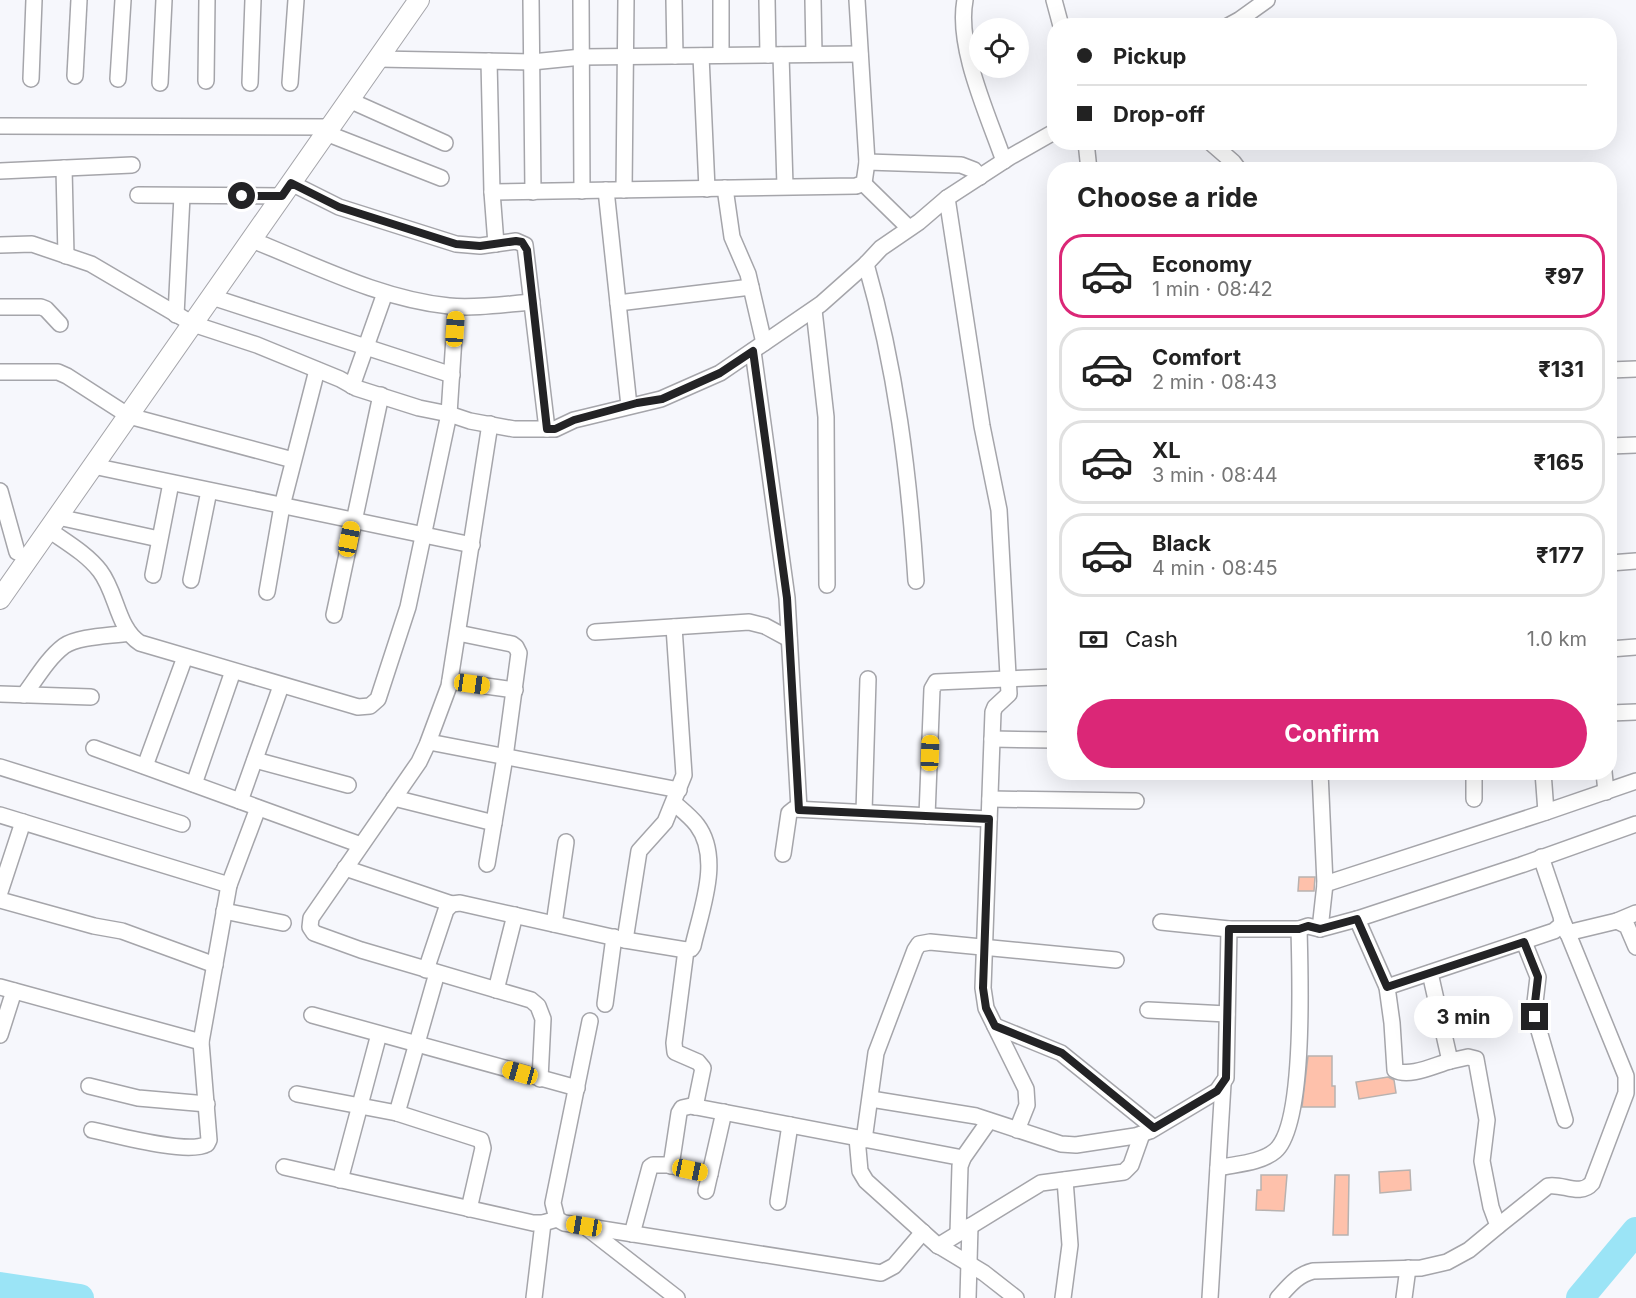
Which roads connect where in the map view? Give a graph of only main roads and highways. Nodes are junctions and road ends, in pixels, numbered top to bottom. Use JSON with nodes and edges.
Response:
{"nodes":[{"id":1,"x":419,"y":0,"type":"edge"},
{"id":2,"x":0,"y":599,"type":"edge"}],
"edges":[{"from":1,"to":2,"type":"main road"}]}
